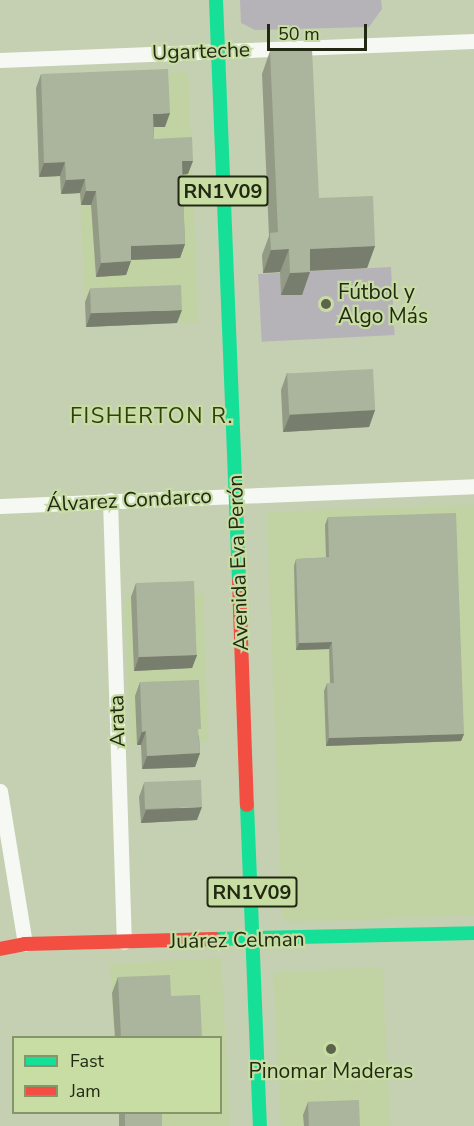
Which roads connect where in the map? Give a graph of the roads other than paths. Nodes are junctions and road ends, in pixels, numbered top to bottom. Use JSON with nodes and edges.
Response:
{"nodes":[{"id":1,"x":216,"y":0,"type":"edge"},
{"id":2,"x":474,"y":41,"type":"edge"},
{"id":3,"x":218,"y":50,"type":"junction"},
{"id":4,"x":0,"y":60,"type":"edge"},
{"id":5,"x":474,"y":486,"type":"edge"},
{"id":6,"x":236,"y":495,"type":"junction"},
{"id":7,"x":110,"y":500,"type":"junction"},
{"id":8,"x":0,"y":506,"type":"edge"},
{"id":9,"x":0,"y":797,"type":"edge"},
{"id":10,"x":474,"y":933,"type":"edge"},
{"id":11,"x":254,"y":940,"type":"junction"},
{"id":12,"x":124,"y":942,"type":"junction"},
{"id":13,"x":25,"y":944,"type":"junction"},
{"id":14,"x":0,"y":949,"type":"edge"},
{"id":15,"x":260,"y":1126,"type":"edge"}],
"edges":[{"from":1,"to":3,"type":"main road","name":"Avenida Eva Perón","number":"RN1V09"},
{"from":2,"to":3,"type":"street","name":"Ugarteche"},
{"from":3,"to":4,"type":"street","name":"Ugarteche"},
{"from":3,"to":6,"type":"main road","name":"Avenida Eva Perón","number":"RN1V09"},
{"from":5,"to":6,"type":"street","name":"Álvarez Condarco"},
{"from":6,"to":7,"type":"street","name":"Álvarez Condarco"},
{"from":6,"to":11,"type":"main road","name":"Avenida Eva Perón","number":"RN1V09"},
{"from":7,"to":8,"type":"street","name":"Álvarez Condarco"},
{"from":7,"to":12,"type":"street","name":"Arata"},
{"from":9,"to":13,"type":"street"},
{"from":10,"to":11,"type":"main road","name":"Juárez Celman"},
{"from":11,"to":12,"type":"main road","name":"Juárez Celman"},
{"from":11,"to":15,"type":"main road","name":"Avenida Eva Perón","number":"RN1V09"},
{"from":12,"to":13,"type":"main road","name":"Juárez Celman"},
{"from":13,"to":14,"type":"main road","name":"Juárez Celman"}]}
